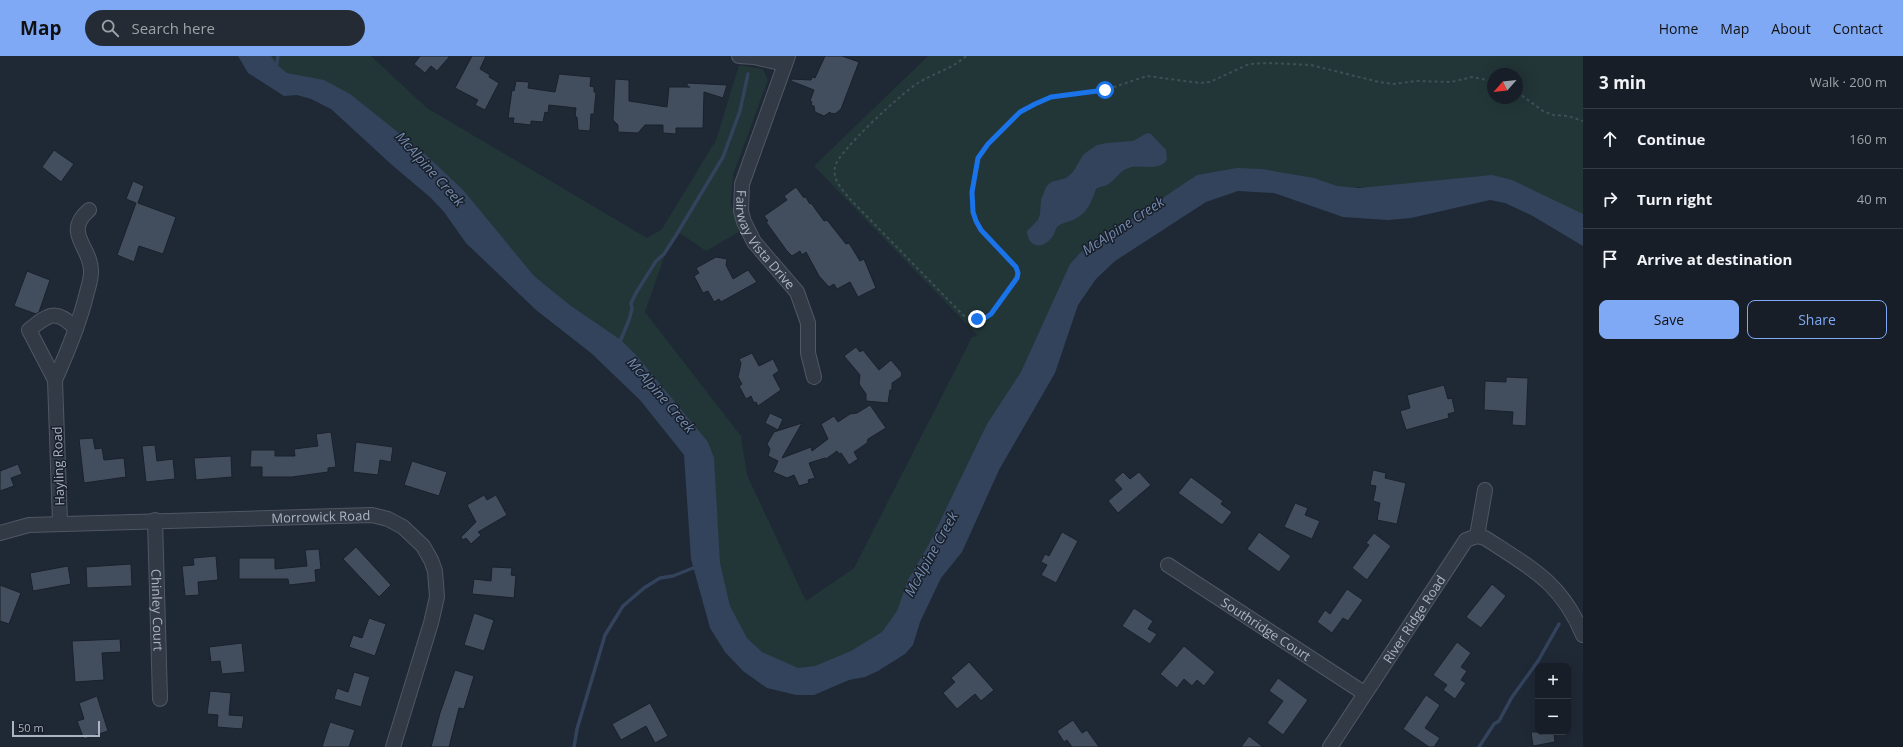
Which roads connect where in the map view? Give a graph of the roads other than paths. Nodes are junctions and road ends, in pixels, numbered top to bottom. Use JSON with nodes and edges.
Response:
{"nodes":[{"id":1,"x":739,"y":56,"type":"edge"},
{"id":2,"x":787,"y":60,"type":"edge"},
{"id":3,"x":89,"y":210,"type":"dead end"},
{"id":4,"x":76,"y":329,"type":"junction"},
{"id":5,"x":814,"y":377,"type":"dead end"},
{"id":6,"x":55,"y":380,"type":"junction"},
{"id":7,"x":1485,"y":490,"type":"dead end"},
{"id":8,"x":155,"y":520,"type":"junction"},
{"id":9,"x":60,"y":523,"type":"junction"},
{"id":10,"x":0,"y":533,"type":"edge"},
{"id":11,"x":1477,"y":536,"type":"junction"},
{"id":12,"x":1168,"y":565,"type":"dead end"},
{"id":13,"x":1583,"y":635,"type":"edge"},
{"id":14,"x":1364,"y":693,"type":"junction"},
{"id":15,"x":160,"y":699,"type":"dead end"},
{"id":16,"x":393,"y":747,"type":"edge"},
{"id":17,"x":1330,"y":747,"type":"edge"}],
"edges":[{"from":1,"to":2,"type":"street"},
{"from":2,"to":5,"type":"street","name":"Fairway Vista Drive"},
{"from":3,"to":4,"type":"street"},
{"from":4,"to":6,"type":"street"},
{"from":4,"to":6,"type":"street"},
{"from":6,"to":9,"type":"street","name":"Hayling Road"},
{"from":7,"to":11,"type":"street"},
{"from":8,"to":9,"type":"street","name":"Morrowick Road"},
{"from":8,"to":15,"type":"street","name":"Chinley Court"},
{"from":8,"to":16,"type":"street","name":"Morrowick Road"},
{"from":9,"to":10,"type":"street","name":"Morrowick Road"},
{"from":11,"to":13,"type":"street"},
{"from":11,"to":14,"type":"street","name":"River Ridge Road"},
{"from":12,"to":14,"type":"street","name":"Southridge Court"},
{"from":14,"to":17,"type":"street","name":"River Ridge Road"}]}
